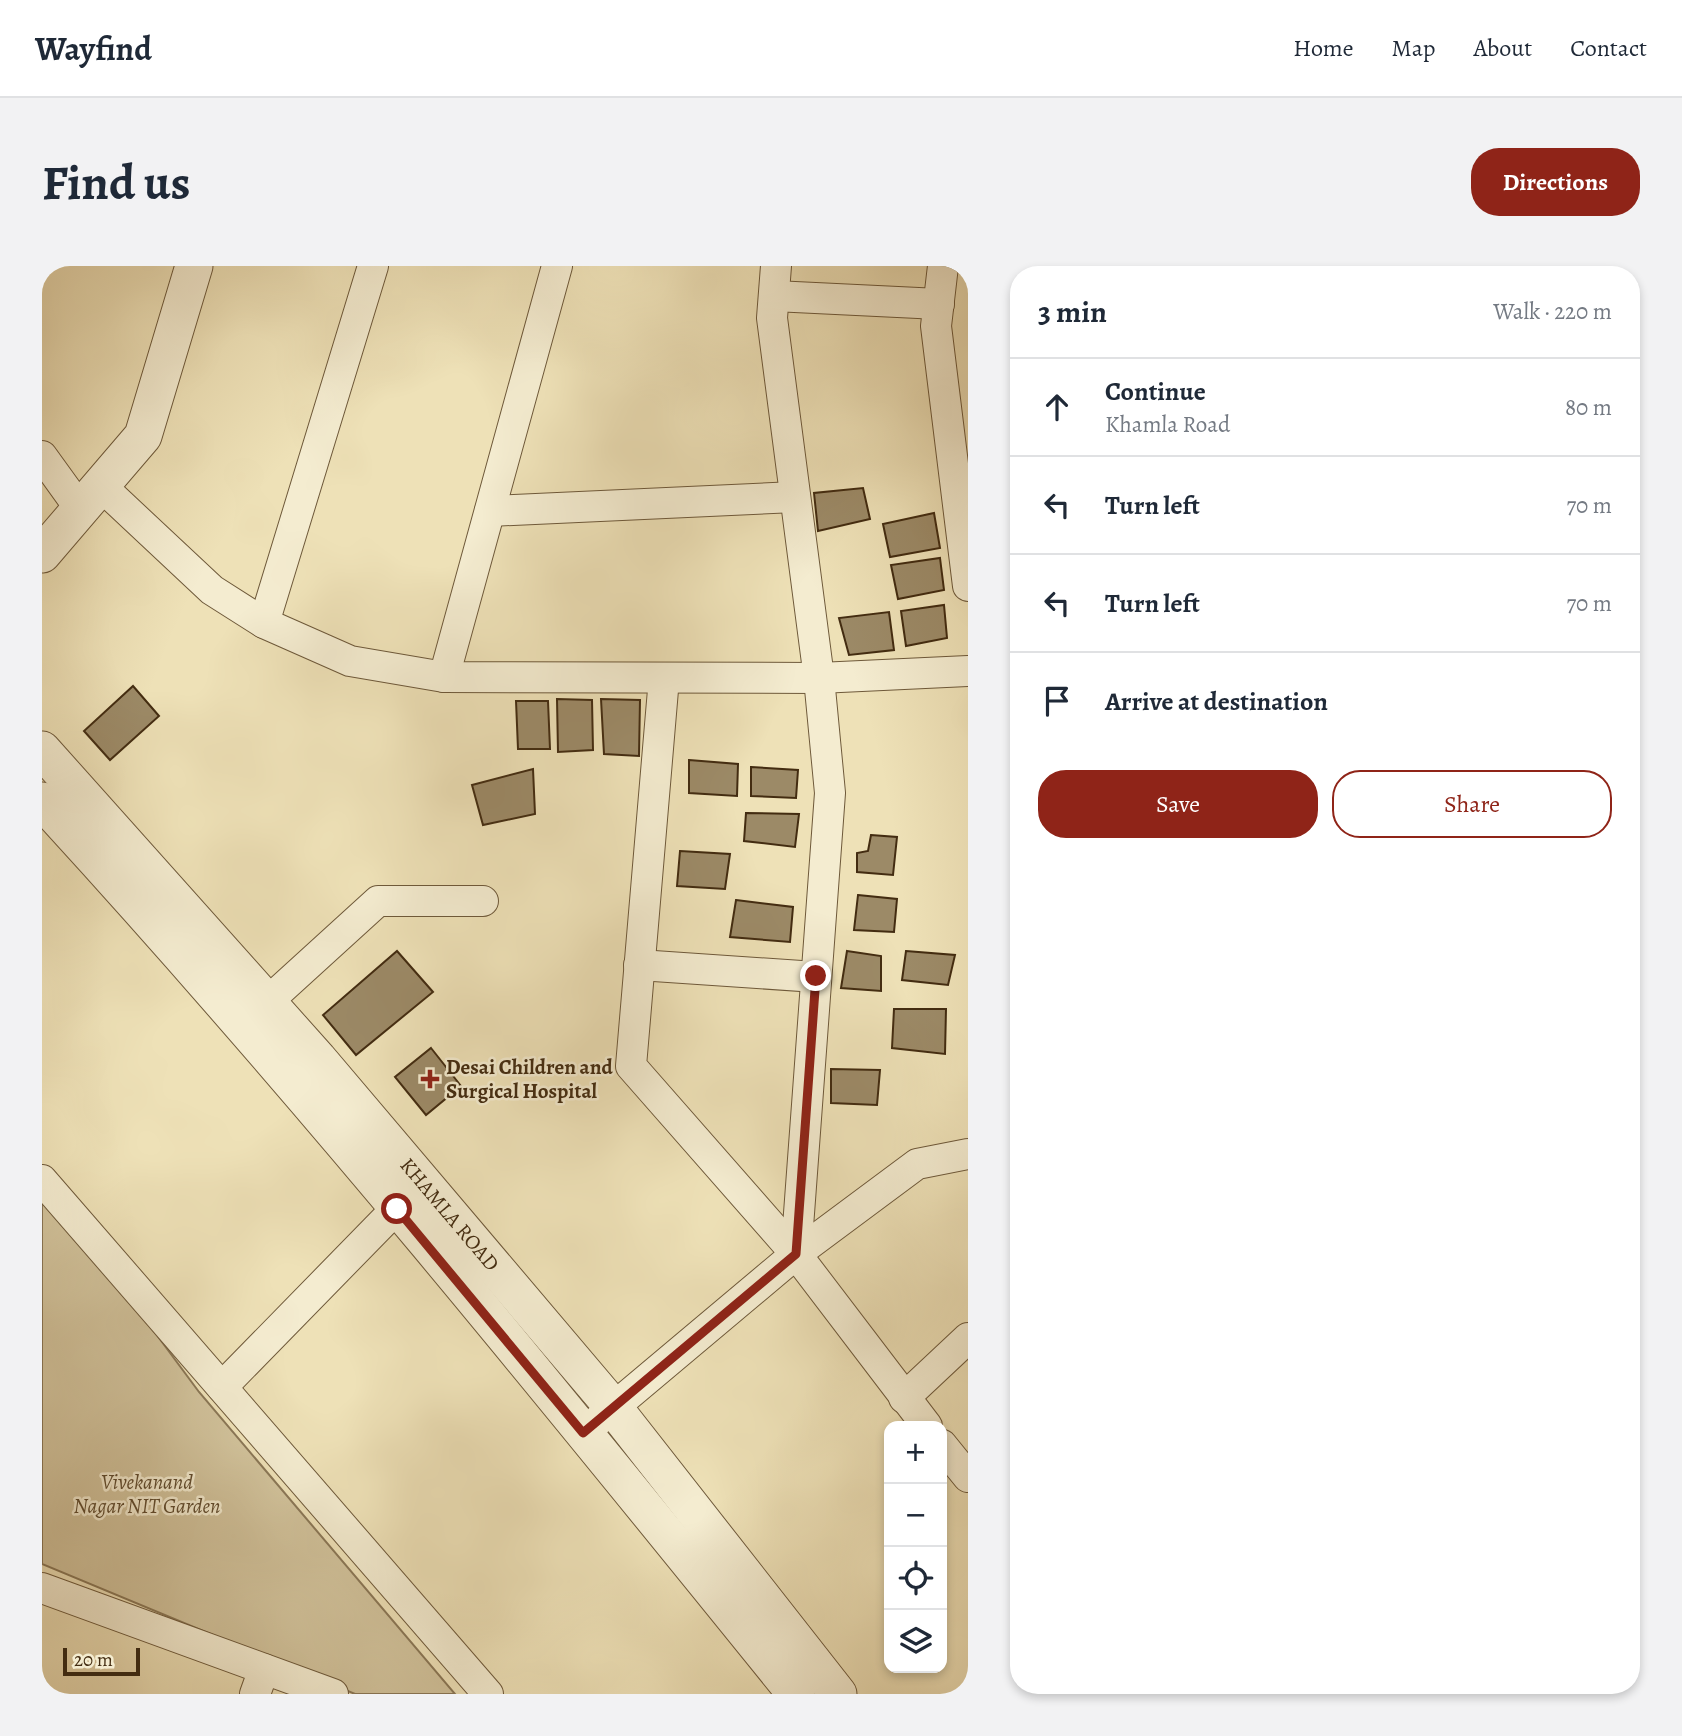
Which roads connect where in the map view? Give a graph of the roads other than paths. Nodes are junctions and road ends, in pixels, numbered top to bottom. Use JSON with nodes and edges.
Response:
{"nodes":[{"id":1,"x":194,"y":266,"type":"edge"},
{"id":2,"x":373,"y":266,"type":"edge"},
{"id":3,"x":557,"y":266,"type":"edge"},
{"id":4,"x":776,"y":266,"type":"edge"},
{"id":5,"x":943,"y":266,"type":"edge"},
{"id":6,"x":774,"y":296,"type":"junction"},
{"id":7,"x":939,"y":304,"type":"junction"},
{"id":8,"x":42,"y":456,"type":"edge"},
{"id":9,"x":795,"y":497,"type":"junction"},
{"id":10,"x":91,"y":498,"type":"junction"},
{"id":11,"x":490,"y":510,"type":"junction"},
{"id":12,"x":964,"y":515,"type":"edge"},
{"id":13,"x":42,"y":554,"type":"edge"},
{"id":14,"x":968,"y":586,"type":"edge"},
{"id":15,"x":264,"y":623,"type":"junction"},
{"id":16,"x":968,"y":671,"type":"edge"},
{"id":17,"x":444,"y":677,"type":"junction"},
{"id":18,"x":664,"y":678,"type":"junction"},
{"id":19,"x":819,"y":678,"type":"junction"},
{"id":20,"x":42,"y":750,"type":"edge"},
{"id":21,"x":42,"y":801,"type":"edge"},
{"id":22,"x":483,"y":901,"type":"dead end"},
{"id":23,"x":639,"y":965,"type":"junction"},
{"id":24,"x":816,"y":976,"type":"junction"},
{"id":25,"x":267,"y":1003,"type":"junction"},
{"id":26,"x":968,"y":1154,"type":"edge"},
{"id":27,"x":42,"y":1180,"type":"edge"},
{"id":28,"x":397,"y":1209,"type":"junction"},
{"id":29,"x":796,"y":1254,"type":"junction"},
{"id":30,"x":968,"y":1338,"type":"edge"},
{"id":31,"x":222,"y":1387,"type":"junction"},
{"id":32,"x":904,"y":1398,"type":"junction"},
{"id":33,"x":613,"y":1407,"type":"junction"},
{"id":34,"x":923,"y":1421,"type":"edge"},
{"id":35,"x":583,"y":1433,"type":"junction"},
{"id":36,"x":947,"y":1451,"type":"edge"},
{"id":37,"x":968,"y":1477,"type":"edge"},
{"id":38,"x":42,"y":1588,"type":"edge"},
{"id":39,"x":259,"y":1681,"type":"edge"},
{"id":40,"x":333,"y":1694,"type":"edge"},
{"id":41,"x":488,"y":1694,"type":"edge"},
{"id":42,"x":796,"y":1694,"type":"edge"},
{"id":43,"x":838,"y":1694,"type":"edge"}],
"edges":[{"from":1,"to":10,"type":"street"},
{"from":2,"to":15,"type":"street"},
{"from":3,"to":11,"type":"street"},
{"from":4,"to":6,"type":"street"},
{"from":5,"to":7,"type":"street"},
{"from":6,"to":7,"type":"street"},
{"from":6,"to":9,"type":"street"},
{"from":7,"to":12,"type":"street"},
{"from":8,"to":10,"type":"street"},
{"from":9,"to":11,"type":"street"},
{"from":9,"to":19,"type":"street"},
{"from":10,"to":13,"type":"street"},
{"from":10,"to":15,"type":"street"},
{"from":11,"to":17,"type":"street"},
{"from":12,"to":14,"type":"street"},
{"from":15,"to":17,"type":"street"},
{"from":16,"to":19,"type":"street"},
{"from":17,"to":18,"type":"street"},
{"from":18,"to":19,"type":"street"},
{"from":18,"to":23,"type":"street"},
{"from":19,"to":24,"type":"street"},
{"from":20,"to":25,"type":"street","name":"KHAMLA ROAD"},
{"from":21,"to":28,"type":"street","name":"KHAMLA ROAD"},
{"from":22,"to":25,"type":"street"},
{"from":23,"to":24,"type":"street"},
{"from":23,"to":29,"type":"street"},
{"from":24,"to":29,"type":"street"},
{"from":25,"to":33,"type":"street","name":"KHAMLA ROAD"},
{"from":26,"to":29,"type":"street"},
{"from":27,"to":31,"type":"street"},
{"from":28,"to":31,"type":"street"},
{"from":28,"to":35,"type":"street","name":"KHAMLA ROAD"},
{"from":29,"to":32,"type":"street"},
{"from":29,"to":33,"type":"street"},
{"from":30,"to":32,"type":"street"},
{"from":31,"to":41,"type":"street"},
{"from":32,"to":34,"type":"street"},
{"from":33,"to":35,"type":"street"},
{"from":33,"to":43,"type":"street","name":"KHAMLA ROAD"},
{"from":35,"to":42,"type":"street","name":"KHAMLA ROAD"},
{"from":36,"to":37,"type":"street"},
{"from":38,"to":39,"type":"street"},
{"from":39,"to":40,"type":"street"}]}
